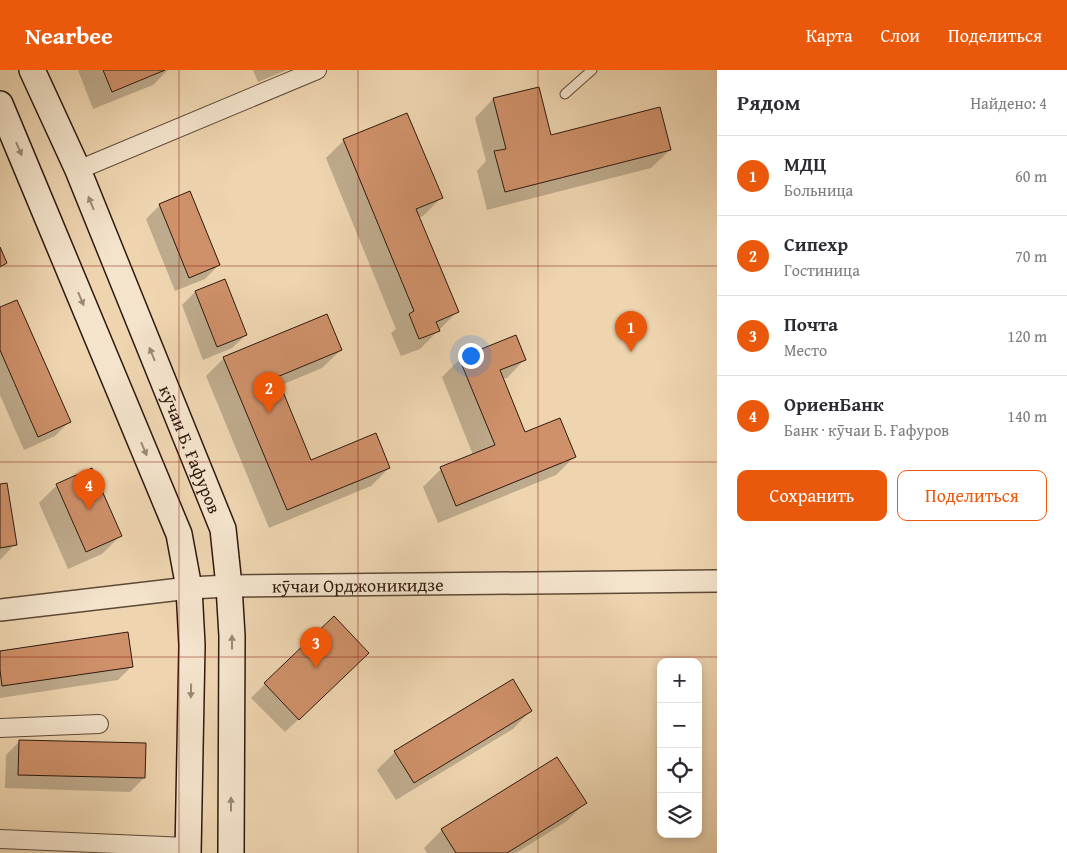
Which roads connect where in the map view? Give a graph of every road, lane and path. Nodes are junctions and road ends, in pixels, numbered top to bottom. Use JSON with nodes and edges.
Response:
{"nodes":[{"id":1,"x":32,"y":70,"type":"edge"},
{"id":2,"x":317,"y":70,"type":"edge"},
{"id":3,"x":592,"y":70,"type":"edge"},
{"id":4,"x":565,"y":94,"type":"dead end"},
{"id":5,"x":0,"y":104,"type":"edge"},
{"id":6,"x":78,"y":170,"type":"junction"},
{"id":7,"x":717,"y":581,"type":"edge"},
{"id":8,"x":230,"y":586,"type":"junction"},
{"id":9,"x":189,"y":588,"type":"junction"},
{"id":10,"x":0,"y":610,"type":"edge"},
{"id":11,"x":98,"y":724,"type":"dead end"},
{"id":12,"x":0,"y":728,"type":"edge"},
{"id":13,"x":0,"y":839,"type":"edge"},
{"id":14,"x":188,"y":850,"type":"edge"},
{"id":15,"x":231,"y":853,"type":"edge"}],
"edges":[{"from":1,"to":6,"type":"main road","name":"кӯчаи Б. Ғафуров"},
{"from":2,"to":6,"type":"street"},
{"from":3,"to":4,"type":"lane"},
{"from":5,"to":9,"type":"main road","one_way":true},
{"from":8,"to":6,"type":"main road","name":"кӯчаи Б. Ғафуров","one_way":true},
{"from":7,"to":8,"type":"street","name":"кӯчаи Орджоникидзе"},
{"from":8,"to":9,"type":"street","name":"кӯчаи Орджоникидзе"},
{"from":15,"to":8,"type":"main road","name":"кӯчаи Б. Ғафуров","one_way":true},
{"from":9,"to":10,"type":"street","name":"кӯчаи Орджоникидзе"},
{"from":9,"to":14,"type":"main road","one_way":true},
{"from":11,"to":12,"type":"street"},
{"from":13,"to":14,"type":"street"}]}
